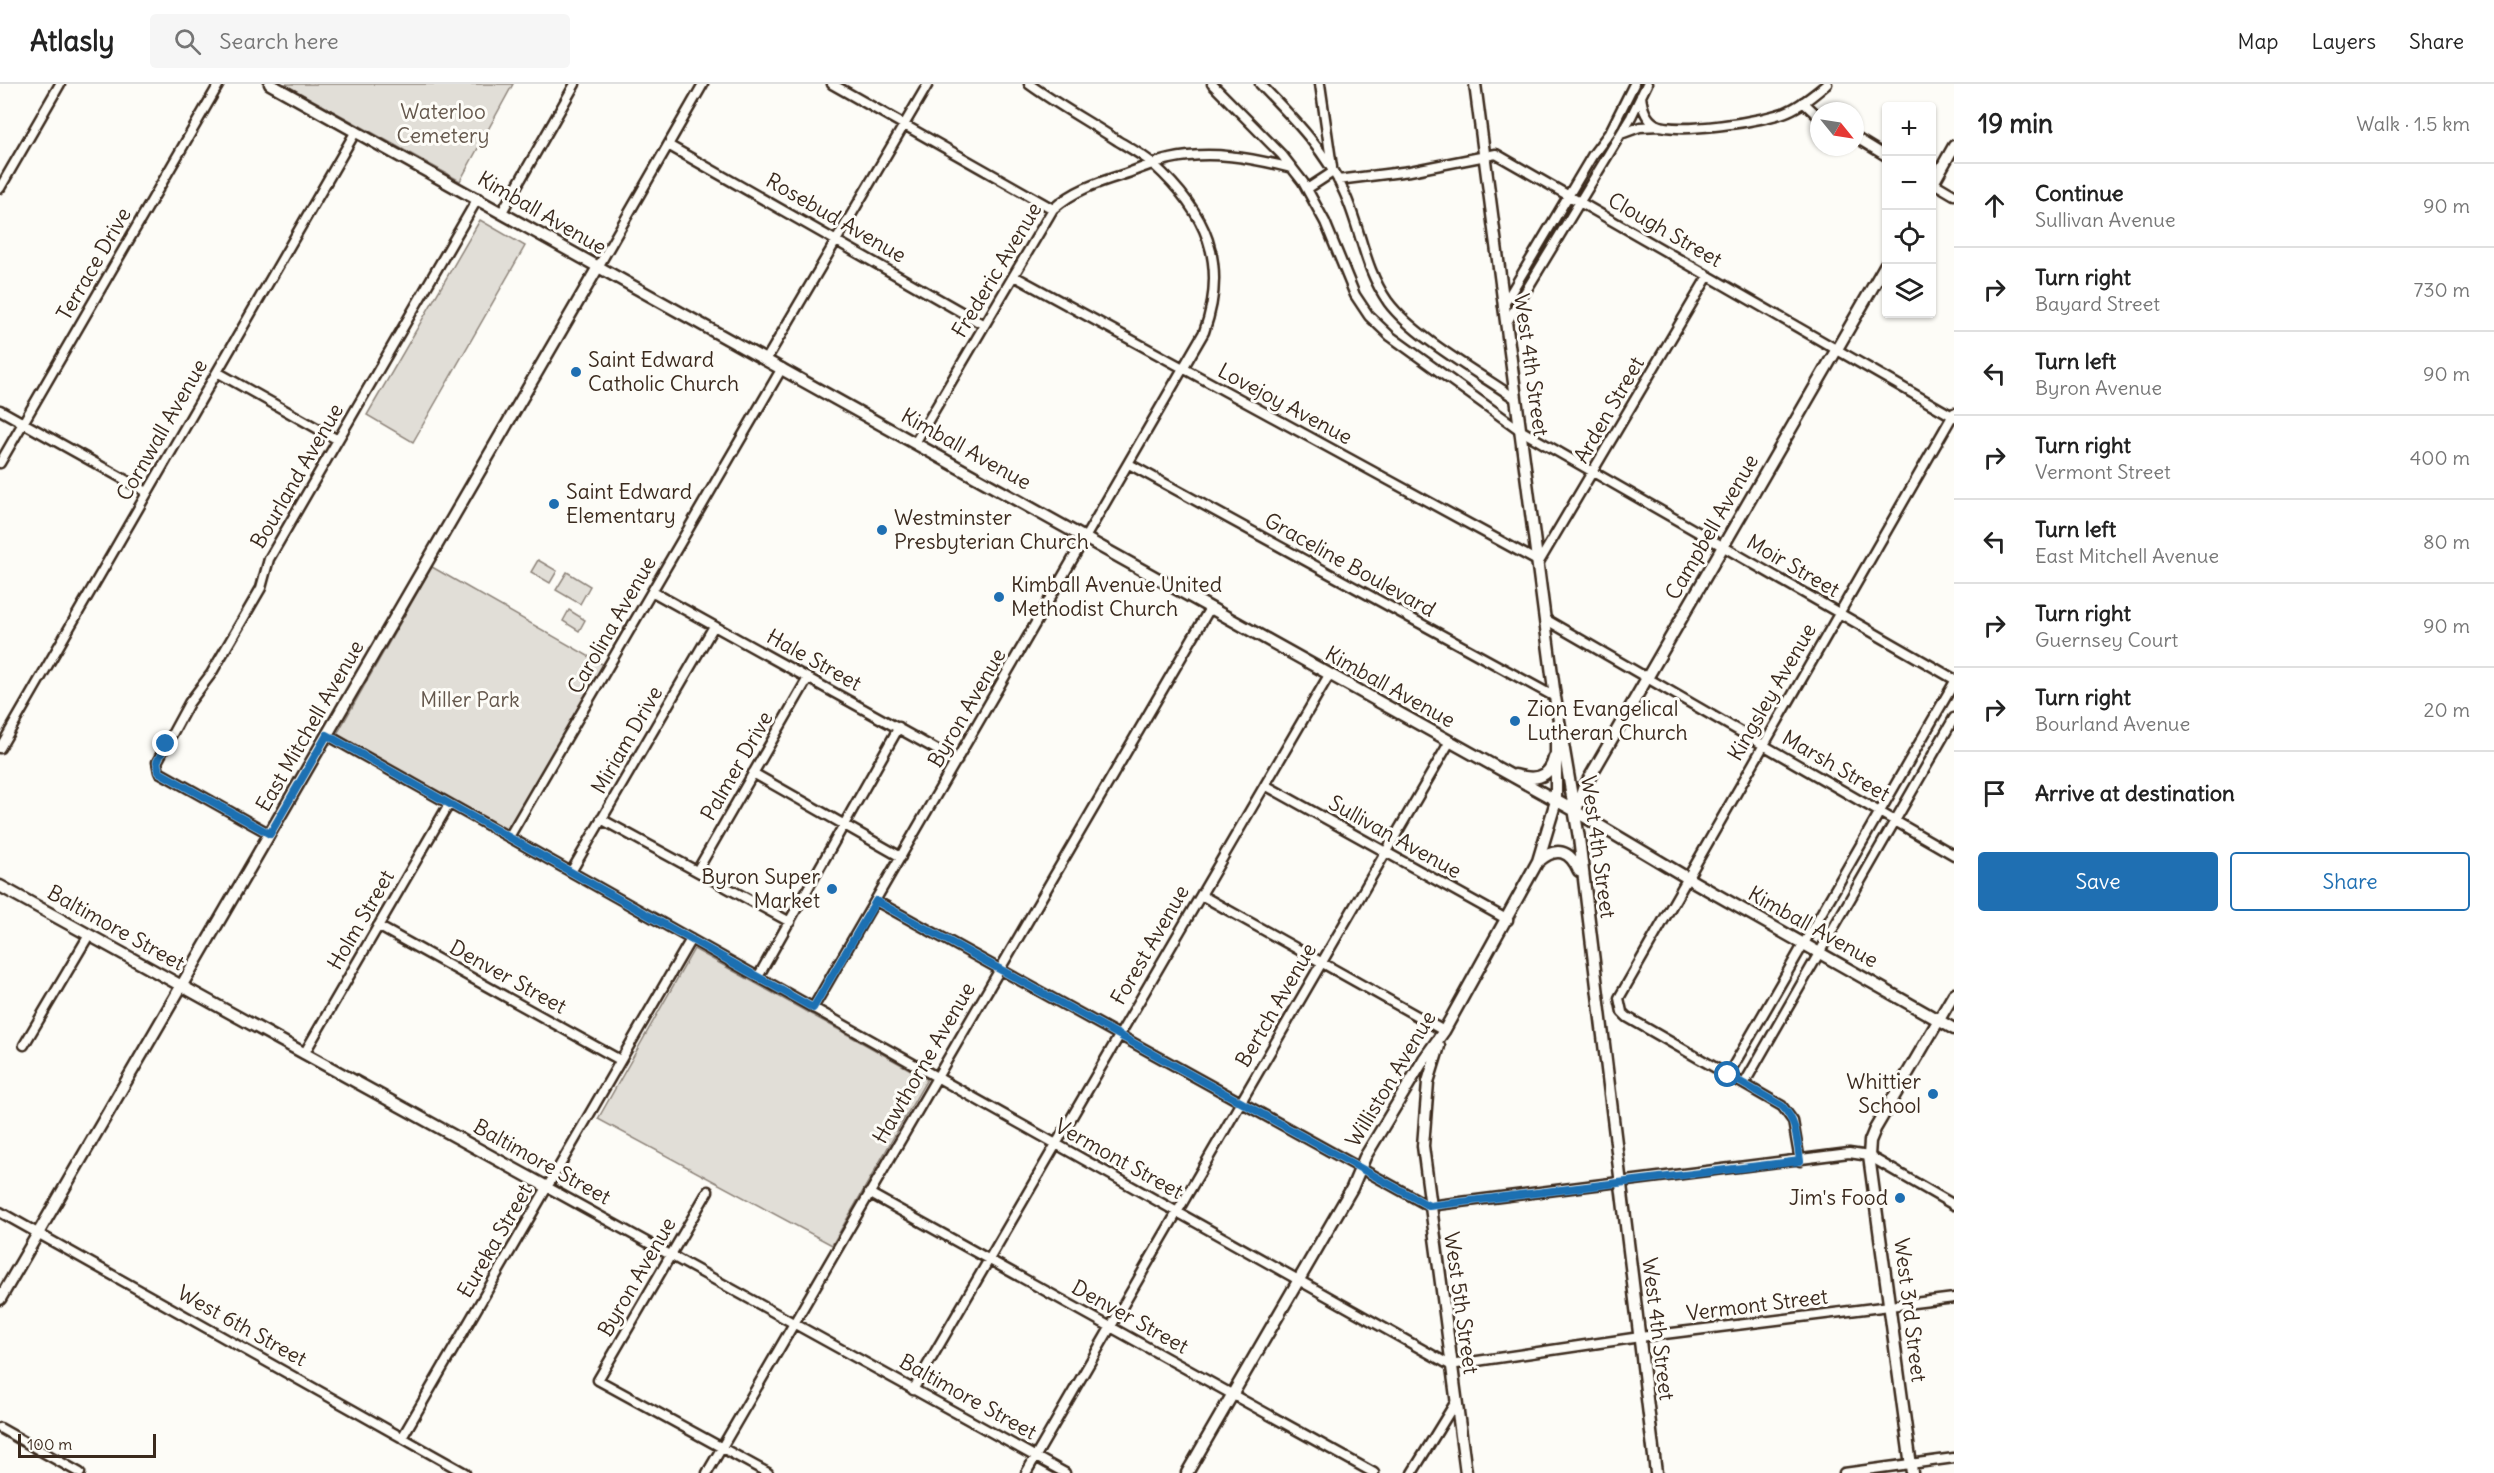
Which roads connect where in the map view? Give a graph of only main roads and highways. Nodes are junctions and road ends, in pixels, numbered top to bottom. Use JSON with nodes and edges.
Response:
{"nodes":[{"id":1,"x":270,"y":84,"type":"edge"},
{"id":2,"x":1475,"y":84,"type":"edge"},
{"id":3,"x":1954,"y":146,"type":"edge"},
{"id":4,"x":1936,"y":176,"type":"edge"},
{"id":5,"x":598,"y":267,"type":"junction"},
{"id":6,"x":1882,"y":273,"type":"edge"},
{"id":7,"x":1555,"y":697,"type":"junction"},
{"id":8,"x":1557,"y":746,"type":"junction"},
{"id":9,"x":1502,"y":771,"type":"junction"},
{"id":10,"x":1556,"y":801,"type":"junction"},
{"id":11,"x":1575,"y":811,"type":"junction"},
{"id":12,"x":1538,"y":861,"type":"junction"},
{"id":13,"x":0,"y":886,"type":"edge"},
{"id":14,"x":1584,"y":887,"type":"junction"},
{"id":15,"x":181,"y":987,"type":"junction"},
{"id":16,"x":1954,"y":994,"type":"edge"},
{"id":17,"x":1939,"y":1021,"type":"junction"},
{"id":18,"x":1954,"y":1029,"type":"edge"},
{"id":19,"x":1444,"y":1031,"type":"junction"},
{"id":20,"x":547,"y":1187,"type":"road end"},
{"id":21,"x":0,"y":1299,"type":"edge"},
{"id":22,"x":1912,"y":1468,"type":"edge"},
{"id":23,"x":1187,"y":1473,"type":"edge"},
{"id":24,"x":1466,"y":1473,"type":"edge"},
{"id":25,"x":1656,"y":1473,"type":"edge"}],
"edges":[{"from":1,"to":5,"type":"main road","name":"Kimball Avenue"},
{"from":2,"to":7,"type":"main road","name":"West 4th Street"},
{"from":3,"to":4,"type":"main road"},
{"from":5,"to":9,"type":"main road","name":"Kimball Avenue"},
{"from":5,"to":15,"type":"main road","name":"East Mitchell Avenue"},
{"from":6,"to":11,"type":"main road","name":"Campbell Avenue"},
{"from":7,"to":8,"type":"main road","name":"Williston Avenue"},
{"from":7,"to":11,"type":"main road","name":"West 4th Street"},
{"from":8,"to":9,"type":"main road"},
{"from":8,"to":10,"type":"main road","name":"Williston Avenue"},
{"from":9,"to":10,"type":"main road","name":"Kimball Avenue"},
{"from":10,"to":11,"type":"main road","name":"Kimball Avenue"},
{"from":10,"to":12,"type":"main road","name":"Williston Avenue"},
{"from":11,"to":14,"type":"main road","name":"West 4th Street"},
{"from":11,"to":17,"type":"main road","name":"Kimball Avenue"},
{"from":12,"to":14,"type":"main road"},
{"from":12,"to":19,"type":"main road","name":"Williston Avenue"},
{"from":13,"to":15,"type":"main road","name":"Baltimore Street"},
{"from":14,"to":25,"type":"main road","name":"West 4th Street"},
{"from":15,"to":20,"type":"main road","name":"Baltimore Street"},
{"from":15,"to":21,"type":"main road","name":"East Mitchell Avenue"},
{"from":16,"to":17,"type":"main road","name":"West 3rd Street"},
{"from":17,"to":18,"type":"main road","name":"Kimball Avenue"},
{"from":17,"to":22,"type":"main road","name":"West 3rd Street"},
{"from":19,"to":23,"type":"main road","name":"Williston Avenue"},
{"from":19,"to":24,"type":"main road","name":"West 5th Street"}]}
